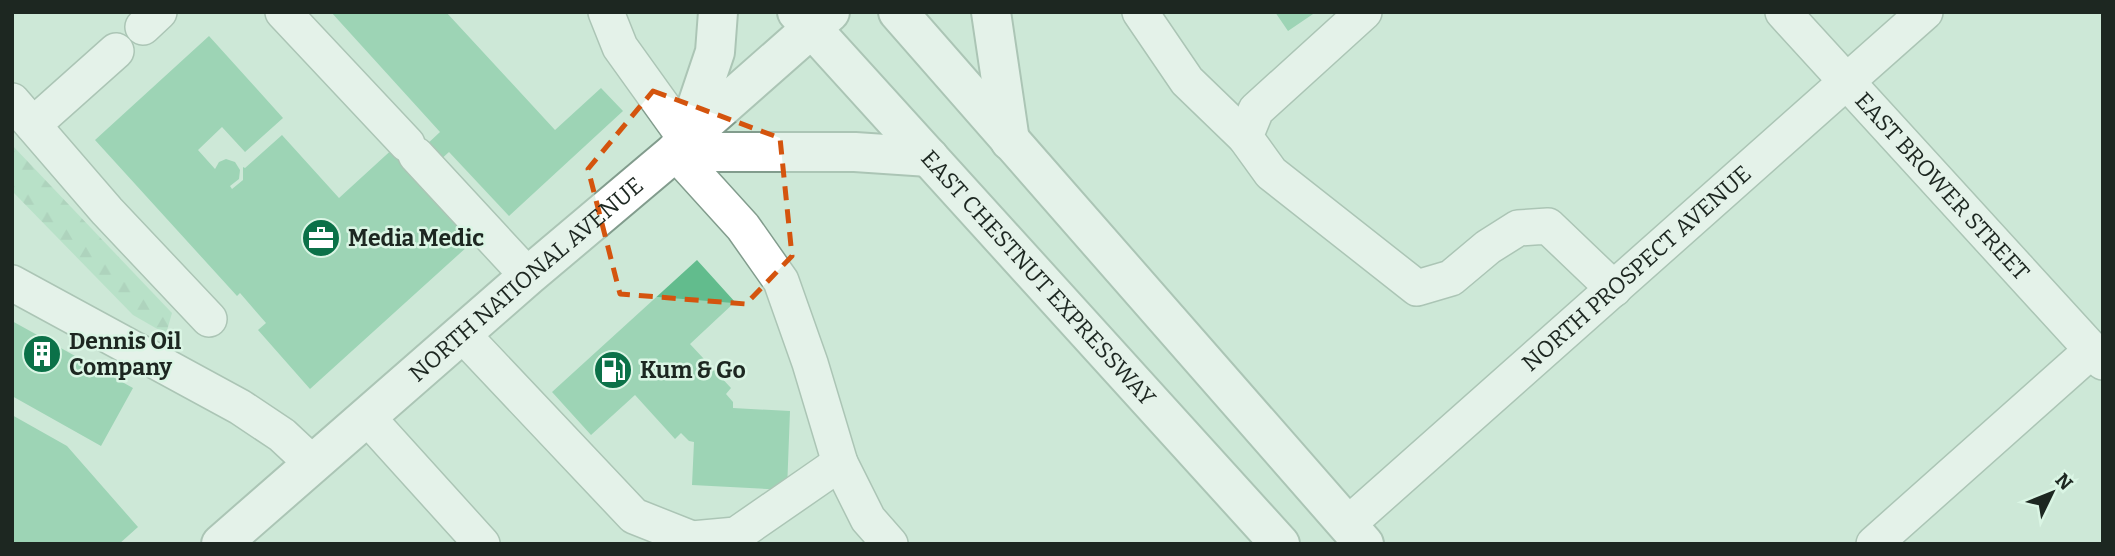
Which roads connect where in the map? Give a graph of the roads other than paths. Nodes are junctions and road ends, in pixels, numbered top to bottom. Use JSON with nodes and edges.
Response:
{"nodes":[{"id":1,"x":283,"y":12,"type":"edge"},
{"id":2,"x":606,"y":12,"type":"edge"},
{"id":3,"x":718,"y":12,"type":"edge"},
{"id":4,"x":898,"y":12,"type":"edge"},
{"id":5,"x":991,"y":12,"type":"edge"},
{"id":6,"x":1140,"y":12,"type":"edge"},
{"id":7,"x":1364,"y":12,"type":"edge"},
{"id":8,"x":1783,"y":12,"type":"edge"},
{"id":9,"x":1925,"y":12,"type":"edge"},
{"id":10,"x":813,"y":18,"type":"edge"},
{"id":11,"x":116,"y":51,"type":"dead end"},
{"id":12,"x":1847,"y":82,"type":"junction"},
{"id":13,"x":23,"y":113,"type":"edge"},
{"id":14,"x":1245,"y":138,"type":"junction"},
{"id":15,"x":1010,"y":141,"type":"junction"},
{"id":16,"x":680,"y":145,"type":"junction"},
{"id":17,"x":929,"y":157,"type":"junction"},
{"id":18,"x":528,"y":276,"type":"junction"},
{"id":19,"x":12,"y":283,"type":"edge"},
{"id":20,"x":1614,"y":289,"type":"junction"},
{"id":21,"x":209,"y":319,"type":"dead end"},
{"id":22,"x":461,"y":334,"type":"junction"},
{"id":23,"x":2097,"y":356,"type":"edge"},
{"id":24,"x":367,"y":417,"type":"junction"},
{"id":25,"x":840,"y":463,"type":"junction"},
{"id":26,"x":313,"y":464,"type":"junction"},
{"id":27,"x":1355,"y":534,"type":"edge"},
{"id":28,"x":238,"y":539,"type":"edge"},
{"id":29,"x":482,"y":544,"type":"edge"},
{"id":30,"x":890,"y":544,"type":"edge"},
{"id":31,"x":1280,"y":544,"type":"edge"},
{"id":32,"x":1874,"y":544,"type":"edge"}],
"edges":[{"from":1,"to":18,"type":"street"},
{"from":2,"to":16,"type":"street"},
{"from":3,"to":16,"type":"main road"},
{"from":4,"to":15,"type":"main road"},
{"from":5,"to":15,"type":"main road"},
{"from":6,"to":14,"type":"street"},
{"from":7,"to":14,"type":"street"},
{"from":8,"to":12,"type":"street","name":"EAST BROWER STREET"},
{"from":9,"to":12,"type":"street","name":"NORTH PROSPECT AVENUE"},
{"from":10,"to":16,"type":"main road","name":"NORTH NATIONAL AVENUE"},
{"from":10,"to":17,"type":"main road","name":"EAST CHESTNUT EXPRESSWAY"},
{"from":11,"to":13,"type":"street"},
{"from":12,"to":20,"type":"street","name":"NORTH PROSPECT AVENUE"},
{"from":12,"to":23,"type":"street","name":"EAST BROWER STREET"},
{"from":13,"to":21,"type":"street"},
{"from":14,"to":20,"type":"street"},
{"from":15,"to":27,"type":"main road"},
{"from":16,"to":17,"type":"main road"},
{"from":16,"to":18,"type":"main road","name":"NORTH NATIONAL AVENUE"},
{"from":16,"to":25,"type":"street"},
{"from":17,"to":31,"type":"main road","name":"EAST CHESTNUT EXPRESSWAY"},
{"from":18,"to":22,"type":"main road","name":"NORTH NATIONAL AVENUE"},
{"from":19,"to":26,"type":"street"},
{"from":20,"to":27,"type":"street","name":"NORTH PROSPECT AVENUE"},
{"from":22,"to":24,"type":"main road","name":"NORTH NATIONAL AVENUE"},
{"from":22,"to":25,"type":"street"},
{"from":23,"to":32,"type":"street"},
{"from":24,"to":26,"type":"main road","name":"NORTH NATIONAL AVENUE"},
{"from":24,"to":29,"type":"street"},
{"from":25,"to":30,"type":"street"},
{"from":26,"to":28,"type":"main road","name":"NORTH NATIONAL AVENUE"}]}
